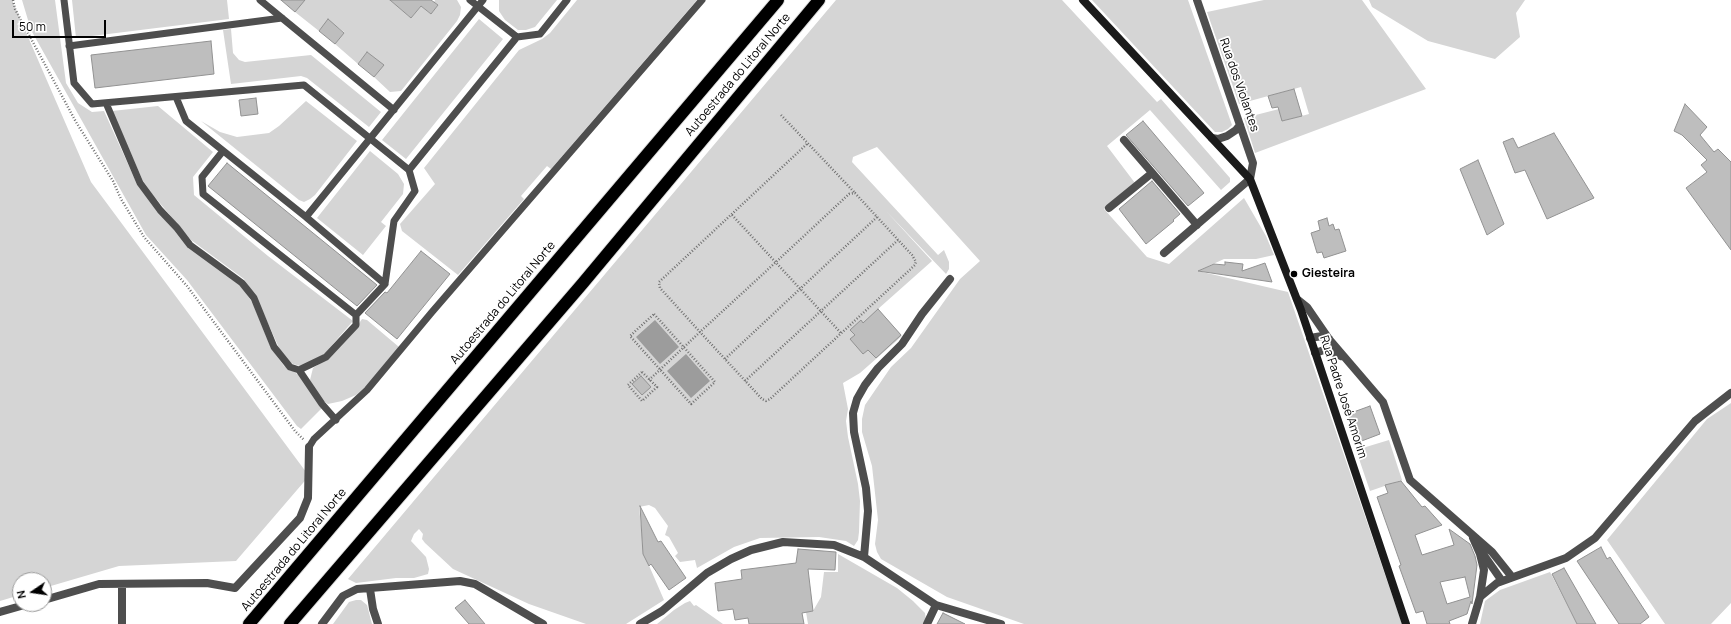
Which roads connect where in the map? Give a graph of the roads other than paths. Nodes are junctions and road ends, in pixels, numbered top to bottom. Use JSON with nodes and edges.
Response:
{"nodes":[{"id":1,"x":64,"y":0,"type":"edge"},
{"id":2,"x":260,"y":0,"type":"edge"},
{"id":3,"x":470,"y":0,"type":"edge"},
{"id":4,"x":483,"y":0,"type":"edge"},
{"id":5,"x":567,"y":0,"type":"edge"},
{"id":6,"x":702,"y":0,"type":"edge"},
{"id":7,"x":778,"y":0,"type":"edge"},
{"id":8,"x":819,"y":0,"type":"edge"},
{"id":9,"x":1083,"y":0,"type":"edge"},
{"id":10,"x":1197,"y":0,"type":"edge"},
{"id":11,"x":478,"y":6,"type":"junction"},
{"id":12,"x":282,"y":18,"type":"junction"},
{"id":13,"x":517,"y":37,"type":"junction"},
{"id":14,"x":70,"y":46,"type":"junction"},
{"id":15,"x":176,"y":97,"type":"junction"},
{"id":16,"x":106,"y":103,"type":"junction"},
{"id":17,"x":394,"y":110,"type":"junction"},
{"id":18,"x":1240,"y":125,"type":"junction"},
{"id":19,"x":1212,"y":138,"type":"junction"},
{"id":20,"x":370,"y":139,"type":"junction"},
{"id":21,"x":1124,"y":140,"type":"dead end"},
{"id":22,"x":223,"y":151,"type":"junction"},
{"id":23,"x":409,"y":170,"type":"junction"},
{"id":24,"x":1152,"y":173,"type":"junction"},
{"id":25,"x":1250,"y":179,"type":"junction"},
{"id":26,"x":1109,"y":208,"type":"dead end"},
{"id":27,"x":306,"y":217,"type":"junction"},
{"id":28,"x":1197,"y":225,"type":"junction"},
{"id":29,"x":1164,"y":253,"type":"dead end"},
{"id":30,"x":950,"y":279,"type":"dead end"},
{"id":31,"x":385,"y":284,"type":"junction"},
{"id":32,"x":1297,"y":299,"type":"junction"},
{"id":33,"x":356,"y":315,"type":"junction"},
{"id":34,"x":1310,"y":338,"type":"junction"},
{"id":35,"x":1329,"y":339,"type":"junction"},
{"id":36,"x":1315,"y":353,"type":"junction"},
{"id":37,"x":1346,"y":359,"type":"junction"},
{"id":38,"x":299,"y":370,"type":"junction"},
{"id":39,"x":1731,"y":393,"type":"edge"},
{"id":40,"x":336,"y":420,"type":"junction"},
{"id":41,"x":309,"y":447,"type":"joint"},
{"id":42,"x":1472,"y":536,"type":"junction"},
{"id":43,"x":1476,"y":544,"type":"junction"},
{"id":44,"x":864,"y":557,"type":"junction"},
{"id":45,"x":1512,"y":577,"type":"junction"},
{"id":46,"x":1502,"y":581,"type":"junction"},
{"id":47,"x":122,"y":584,"type":"junction"},
{"id":48,"x":370,"y":589,"type":"junction"},
{"id":49,"x":1480,"y":597,"type":"junction"},
{"id":50,"x":52,"y":598,"type":"edge"},
{"id":51,"x":936,"y":604,"type":"junction"},
{"id":52,"x":12,"y":609,"type":"edge"},
{"id":53,"x":0,"y":612,"type":"edge"},
{"id":54,"x":122,"y":624,"type":"edge"},
{"id":55,"x":249,"y":624,"type":"edge"},
{"id":56,"x":290,"y":624,"type":"edge"},
{"id":57,"x":322,"y":624,"type":"edge"},
{"id":58,"x":378,"y":624,"type":"edge"},
{"id":59,"x":543,"y":624,"type":"edge"},
{"id":60,"x":640,"y":624,"type":"edge"},
{"id":61,"x":927,"y":624,"type":"edge"},
{"id":62,"x":1001,"y":624,"type":"edge"},
{"id":63,"x":1406,"y":624,"type":"edge"},
{"id":64,"x":1472,"y":624,"type":"edge"}],
"edges":[{"from":1,"to":14,"type":"lane"},
{"from":2,"to":12,"type":"lane"},
{"from":3,"to":11,"type":"lane"},
{"from":4,"to":11,"type":"lane"},
{"from":5,"to":13,"type":"lane"},
{"from":6,"to":40,"type":"lane"},
{"from":7,"to":55,"type":"highway","name":"Autoestrada do Litoral Norte"},
{"from":8,"to":56,"type":"highway","name":"Autoestrada do Litoral Norte"},
{"from":9,"to":19,"type":"street"},
{"from":10,"to":18,"type":"street","name":"Rua dos Violantes"},
{"from":11,"to":13,"type":"lane"},
{"from":11,"to":17,"type":"lane"},
{"from":12,"to":14,"type":"lane"},
{"from":12,"to":17,"type":"lane"},
{"from":13,"to":23,"type":"lane"},
{"from":14,"to":16,"type":"lane"},
{"from":15,"to":16,"type":"lane"},
{"from":15,"to":20,"type":"lane"},
{"from":15,"to":22,"type":"lane"},
{"from":16,"to":38,"type":"lane"},
{"from":17,"to":20,"type":"lane"},
{"from":18,"to":19,"type":"street"},
{"from":18,"to":25,"type":"street","name":"Rua dos Violantes"},
{"from":19,"to":25,"type":"street"},
{"from":20,"to":23,"type":"lane"},
{"from":20,"to":27,"type":"lane"},
{"from":21,"to":24,"type":"street"},
{"from":22,"to":27,"type":"lane"},
{"from":22,"to":33,"type":"lane"},
{"from":23,"to":31,"type":"lane"},
{"from":24,"to":26,"type":"street"},
{"from":24,"to":28,"type":"street"},
{"from":25,"to":28,"type":"street"},
{"from":25,"to":32,"type":"street","name":"Rua Padre José Amorim"},
{"from":27,"to":31,"type":"lane"},
{"from":28,"to":29,"type":"street"},
{"from":30,"to":44,"type":"street"},
{"from":31,"to":33,"type":"lane"},
{"from":32,"to":34,"type":"street","name":"Rua Padre José Amorim"},
{"from":32,"to":35,"type":"street"},
{"from":33,"to":38,"type":"lane"},
{"from":34,"to":35,"type":"street"},
{"from":34,"to":36,"type":"street","name":"Rua Padre José Amorim"},
{"from":35,"to":37,"type":"street"},
{"from":36,"to":37,"type":"street"},
{"from":36,"to":63,"type":"street","name":"Rua Padre José Amorim"},
{"from":37,"to":42,"type":"street"},
{"from":38,"to":40,"type":"lane"},
{"from":39,"to":45,"type":"street"},
{"from":40,"to":41,"type":"lane"},
{"from":41,"to":47,"type":"street"},
{"from":42,"to":43,"type":"street"},
{"from":42,"to":45,"type":"street"},
{"from":43,"to":46,"type":"street"},
{"from":43,"to":49,"type":"street"},
{"from":44,"to":51,"type":"street"},
{"from":44,"to":60,"type":"street"},
{"from":45,"to":46,"type":"street"},
{"from":46,"to":49,"type":"street"},
{"from":47,"to":50,"type":"street"},
{"from":47,"to":54,"type":"street"},
{"from":48,"to":57,"type":"street"},
{"from":48,"to":58,"type":"street"},
{"from":48,"to":59,"type":"street"},
{"from":49,"to":64,"type":"street"},
{"from":51,"to":61,"type":"street"},
{"from":51,"to":62,"type":"street"},
{"from":52,"to":53,"type":"street"}]}
